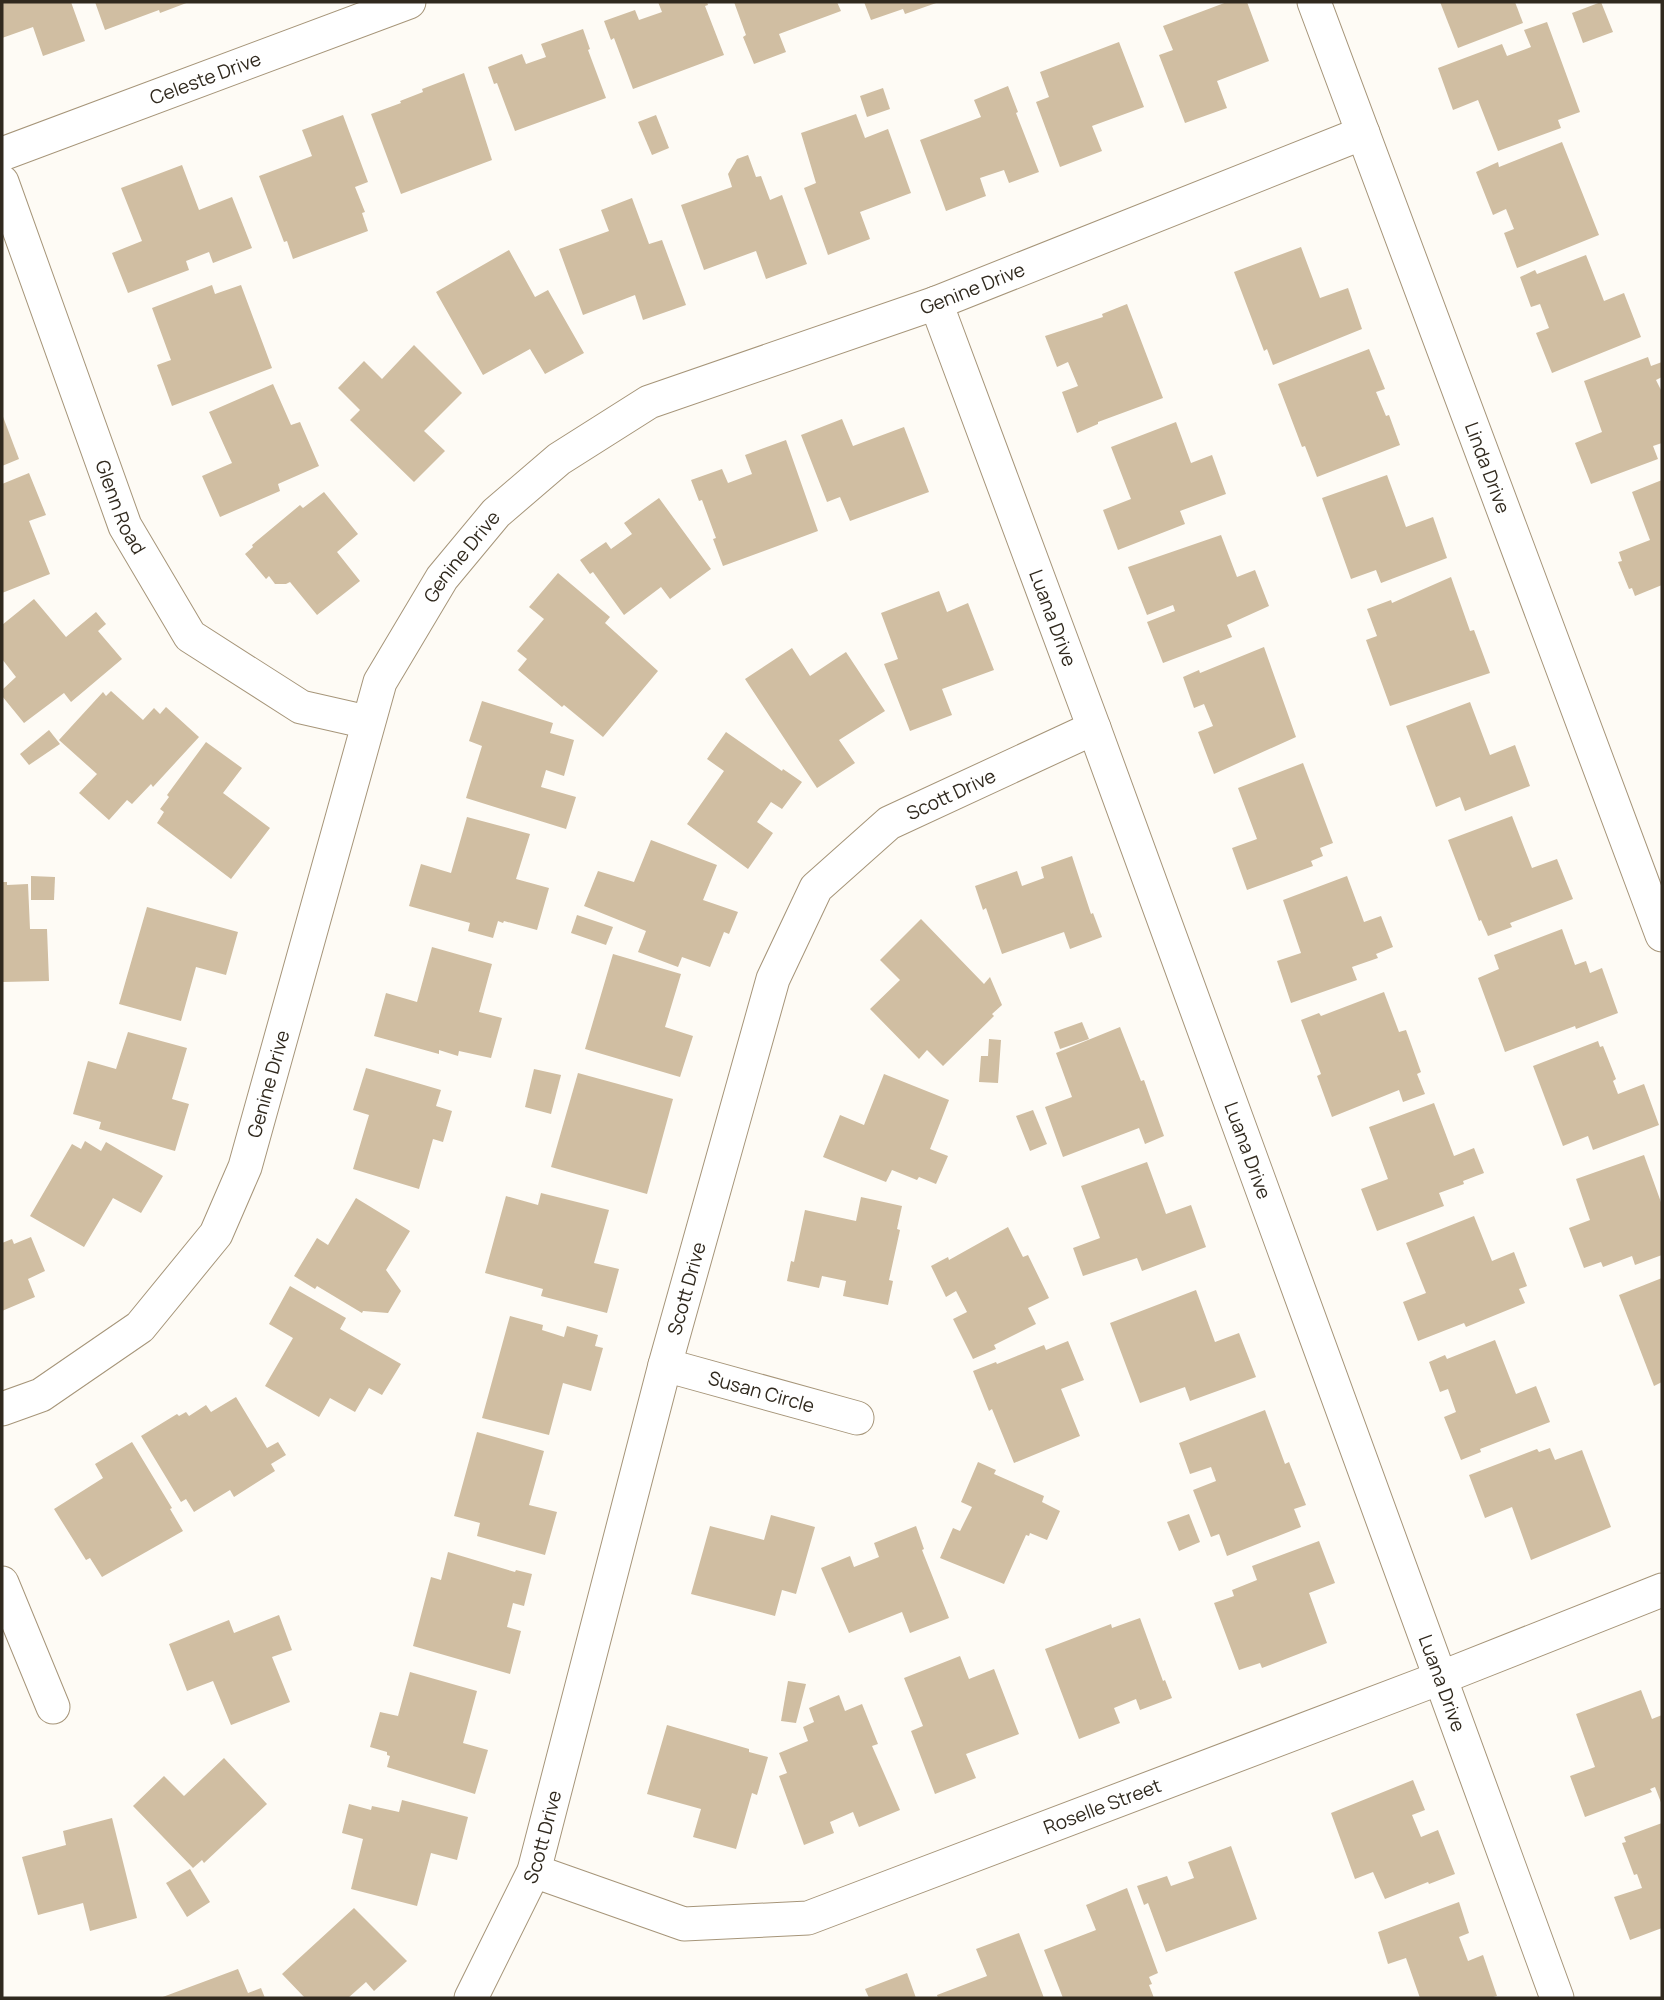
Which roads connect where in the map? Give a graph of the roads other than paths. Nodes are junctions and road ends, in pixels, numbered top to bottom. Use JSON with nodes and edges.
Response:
{"nodes":[{"id":1,"x":409,"y":2,"type":"edge"},
{"id":2,"x":1314,"y":2,"type":"edge"},
{"id":3,"x":1363,"y":133,"type":"junction"},
{"id":4,"x":2,"y":153,"type":"edge"},
{"id":5,"x":2,"y":182,"type":"edge"},
{"id":6,"x":936,"y":303,"type":"junction"},
{"id":7,"x":368,"y":722,"type":"junction"},
{"id":8,"x":1094,"y":728,"type":"junction"},
{"id":9,"x":1662,"y":934,"type":"edge"},
{"id":10,"x":665,"y":1365,"type":"junction"},
{"id":11,"x":2,"y":1409,"type":"edge"},
{"id":12,"x":857,"y":1418,"type":"dead end"},
{"id":13,"x":2,"y":1583,"type":"edge"},
{"id":14,"x":1662,"y":1590,"type":"edge"},
{"id":15,"x":1440,"y":1678,"type":"junction"},
{"id":16,"x":53,"y":1707,"type":"dead end"},
{"id":17,"x":534,"y":1871,"type":"junction"},
{"id":18,"x":471,"y":1998,"type":"edge"},
{"id":19,"x":1557,"y":1998,"type":"edge"}],
"edges":[{"from":1,"to":4,"type":"street","name":"Celeste Drive"},
{"from":2,"to":3,"type":"street","name":"Linda Drive"},
{"from":3,"to":6,"type":"street","name":"Genine Drive"},
{"from":3,"to":9,"type":"street","name":"Linda Drive"},
{"from":5,"to":7,"type":"street","name":"Glenn Road"},
{"from":6,"to":7,"type":"street","name":"Genine Drive"},
{"from":6,"to":8,"type":"street","name":"Luana Drive"},
{"from":7,"to":11,"type":"street","name":"Genine Drive"},
{"from":8,"to":10,"type":"street","name":"Scott Drive"},
{"from":8,"to":15,"type":"street","name":"Luana Drive"},
{"from":10,"to":12,"type":"street","name":"Susan Circle"},
{"from":10,"to":17,"type":"street","name":"Scott Drive"},
{"from":13,"to":16,"type":"street"},
{"from":14,"to":15,"type":"street","name":"Roselle Street"},
{"from":15,"to":17,"type":"street","name":"Roselle Street"},
{"from":15,"to":19,"type":"street","name":"Luana Drive"},
{"from":17,"to":18,"type":"street","name":"Scott Drive"}]}
